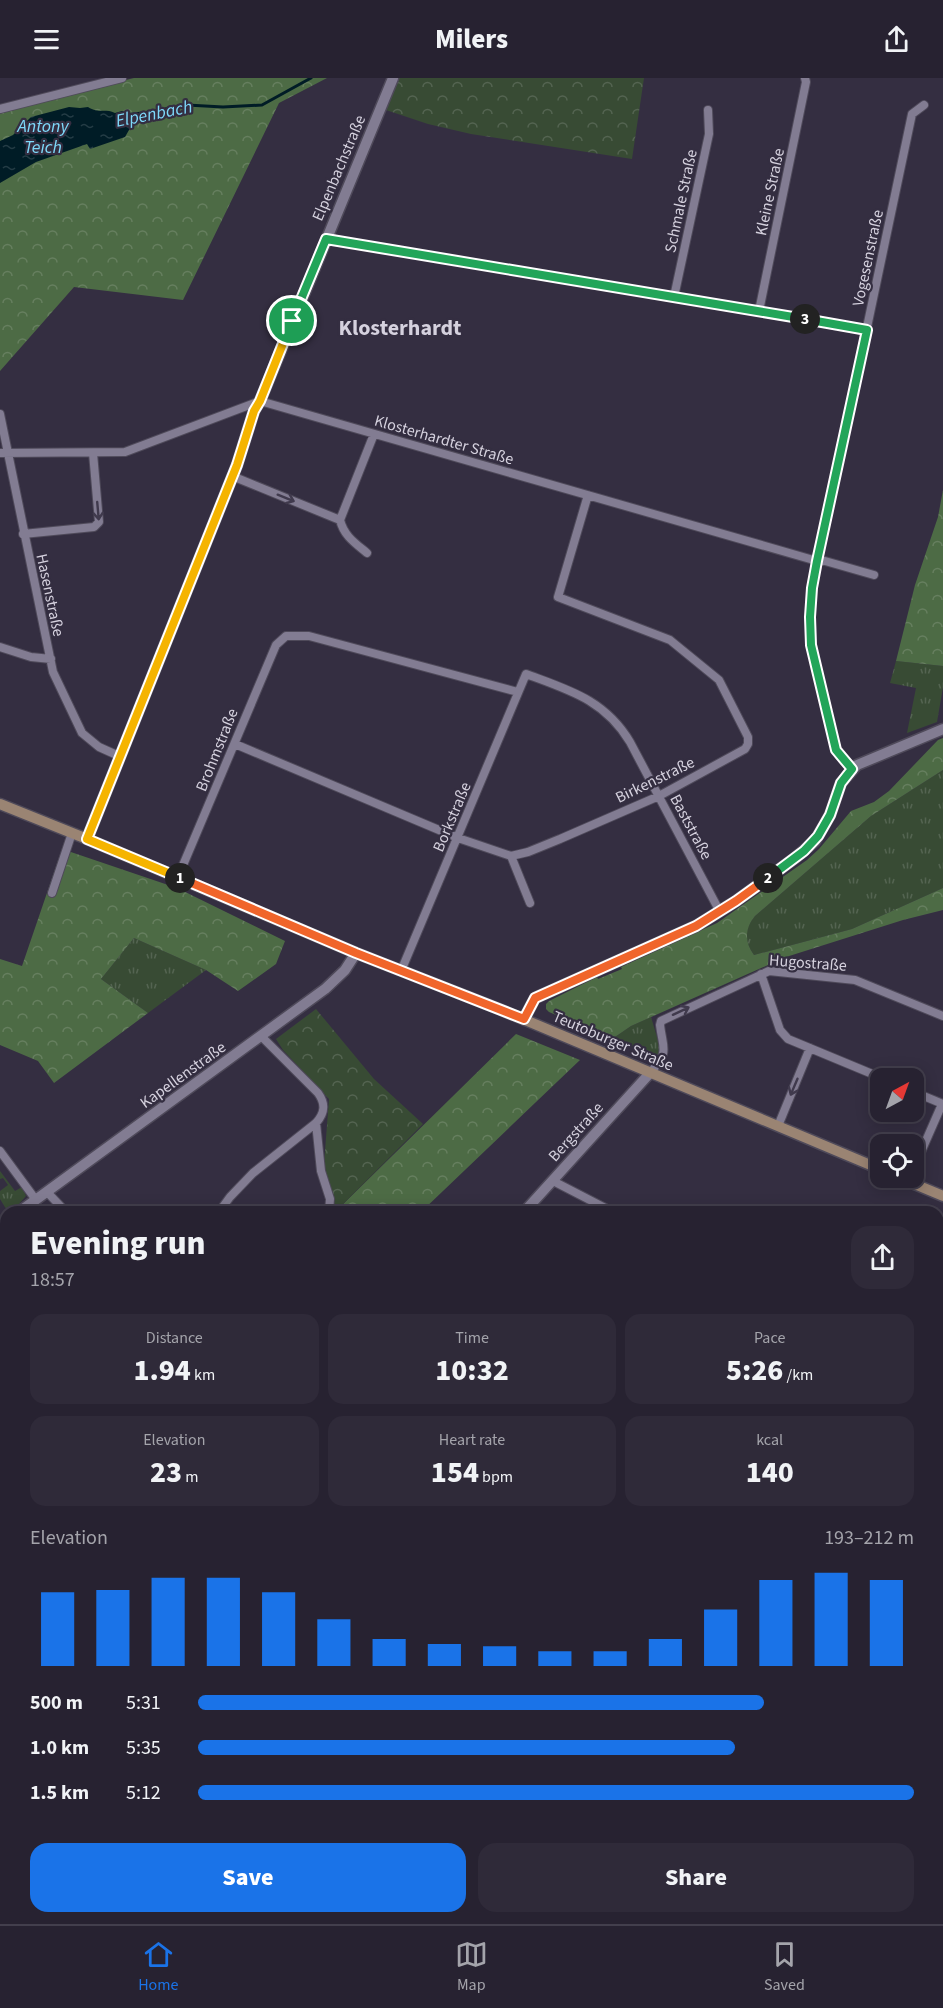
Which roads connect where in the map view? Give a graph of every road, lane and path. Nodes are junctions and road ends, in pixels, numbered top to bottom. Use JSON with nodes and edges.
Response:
{"nodes":[{"id":1,"x":122,"y":78,"type":"edge"},
{"id":2,"x":393,"y":78,"type":"edge"},
{"id":3,"x":805,"y":78,"type":"edge"},
{"id":4,"x":924,"y":105,"type":"dead end"},
{"id":5,"x":0,"y":109,"type":"edge"},
{"id":6,"x":708,"y":110,"type":"dead end"},
{"id":7,"x":326,"y":239,"type":"junction"},
{"id":8,"x":674,"y":297,"type":"junction"},
{"id":9,"x":759,"y":311,"type":"junction"},
{"id":10,"x":867,"y":330,"type":"junction"},
{"id":11,"x":260,"y":401,"type":"junction"},
{"id":12,"x":0,"y":414,"type":"edge"},
{"id":13,"x":374,"y":434,"type":"junction"},
{"id":14,"x":3,"y":452,"type":"edge"},
{"id":15,"x":93,"y":453,"type":"junction"},
{"id":16,"x":232,"y":476,"type":"junction"},
{"id":17,"x":588,"y":495,"type":"junction"},
{"id":18,"x":340,"y":520,"type":"junction"},
{"id":19,"x":23,"y":534,"type":"junction"},
{"id":20,"x":367,"y":553,"type":"dead end"},
{"id":21,"x":817,"y":561,"type":"junction"},
{"id":22,"x":874,"y":574,"type":"dead end"},
{"id":23,"x":0,"y":647,"type":"edge"},
{"id":24,"x":51,"y":659,"type":"junction"},
{"id":25,"x":526,"y":674,"type":"joint"},
{"id":26,"x":518,"y":692,"type":"junction"},
{"id":27,"x":943,"y":729,"type":"edge"},
{"id":28,"x":235,"y":744,"type":"junction"},
{"id":29,"x":119,"y":756,"type":"junction"},
{"id":30,"x":852,"y":769,"type":"junction"},
{"id":31,"x":659,"y":796,"type":"junction"},
{"id":32,"x":0,"y":804,"type":"edge"},
{"id":33,"x":72,"y":833,"type":"junction"},
{"id":34,"x":458,"y":838,"type":"junction"},
{"id":35,"x":87,"y":839,"type":"junction"},
{"id":36,"x":511,"y":856,"type":"junction"},
{"id":37,"x":178,"y":877,"type":"junction"},
{"id":38,"x":52,"y":893,"type":"dead end"},
{"id":39,"x":530,"y":903,"type":"dead end"},
{"id":40,"x":720,"y":912,"type":"junction"},
{"id":41,"x":356,"y":953,"type":"junction"},
{"id":42,"x":401,"y":971,"type":"junction"},
{"id":43,"x":761,"y":974,"type":"junction"},
{"id":44,"x":943,"y":1016,"type":"edge"},
{"id":45,"x":524,"y":1019,"type":"junction"},
{"id":46,"x":261,"y":1036,"type":"junction"},
{"id":47,"x":810,"y":1048,"type":"junction"},
{"id":48,"x":650,"y":1072,"type":"junction"},
{"id":49,"x":870,"y":1073,"type":"edge"},
{"id":50,"x":924,"y":1096,"type":"edge"},
{"id":51,"x":942,"y":1104,"type":"edge"},
{"id":52,"x":316,"y":1123,"type":"junction"},
{"id":53,"x":778,"y":1126,"type":"junction"},
{"id":54,"x":924,"y":1145,"type":"edge"},
{"id":55,"x":0,"y":1151,"type":"edge"},
{"id":56,"x":870,"y":1165,"type":"edge"},
{"id":57,"x":553,"y":1181,"type":"junction"},
{"id":58,"x":924,"y":1187,"type":"edge"},
{"id":59,"x":47,"y":1192,"type":"junction"},
{"id":60,"x":943,"y":1196,"type":"edge"},
{"id":61,"x":36,"y":1200,"type":"junction"},
{"id":62,"x":28,"y":1206,"type":"edge"},
{"id":63,"x":60,"y":1206,"type":"edge"},
{"id":64,"x":223,"y":1206,"type":"edge"},
{"id":65,"x":329,"y":1206,"type":"edge"},
{"id":66,"x":530,"y":1206,"type":"edge"},
{"id":67,"x":601,"y":1206,"type":"edge"}],
"edges":[{"from":1,"to":5,"type":"street"},
{"from":2,"to":7,"type":"street","name":"Elpenbachstraße"},
{"from":3,"to":9,"type":"street","name":"Kleine Straße"},
{"from":4,"to":10,"type":"street","name":"Vogesenstraße"},
{"from":6,"to":8,"type":"street","name":"Schmale Straße"},
{"from":7,"to":8,"type":"street"},
{"from":7,"to":11,"type":"street","name":"Elpenbachstraße"},
{"from":8,"to":9,"type":"street"},
{"from":9,"to":10,"type":"street"},
{"from":10,"to":21,"type":"street","name":"Vogesenstraße"},
{"from":11,"to":13,"type":"street","name":"Klosterhardter Straße"},
{"from":11,"to":15,"type":"street"},
{"from":11,"to":16,"type":"street","name":"Elpenbachstraße"},
{"from":12,"to":14,"type":"street","name":"Hasenstraße"},
{"from":13,"to":17,"type":"street","name":"Klosterhardter Straße"},
{"from":13,"to":18,"type":"street"},
{"from":14,"to":15,"type":"street"},
{"from":14,"to":19,"type":"street","name":"Hasenstraße"},
{"from":15,"to":19,"type":"street","one_way":true},
{"from":16,"to":18,"type":"street","one_way":true},
{"from":16,"to":29,"type":"street","name":"Elpenbachstraße"},
{"from":17,"to":21,"type":"street","name":"Klosterhardter Straße"},
{"from":17,"to":31,"type":"street","name":"Birkenstraße"},
{"from":18,"to":20,"type":"street"},
{"from":19,"to":24,"type":"street","name":"Hasenstraße"},
{"from":21,"to":22,"type":"street","name":"Klosterhardter Straße"},
{"from":21,"to":30,"type":"street","name":"Vogesenstraße"},
{"from":23,"to":24,"type":"street"},
{"from":24,"to":29,"type":"street","name":"Hasenstraße"},
{"from":25,"to":26,"type":"street","name":"Borkstraße"},
{"from":25,"to":31,"type":"street","name":"Baststraße"},
{"from":26,"to":28,"type":"street","name":"Brohmstraße"},
{"from":26,"to":34,"type":"street","name":"Borkstraße"},
{"from":27,"to":30,"type":"street"},
{"from":28,"to":34,"type":"street"},
{"from":28,"to":37,"type":"street","name":"Brohmstraße"},
{"from":29,"to":35,"type":"street","name":"Elpenbachstraße"},
{"from":30,"to":40,"type":"street"},
{"from":31,"to":36,"type":"street","name":"Birkenstraße"},
{"from":31,"to":40,"type":"street","name":"Baststraße"},
{"from":32,"to":33,"type":"main road","name":"Teutoburger Straße"},
{"from":33,"to":35,"type":"main road","name":"Teutoburger Straße"},
{"from":33,"to":38,"type":"street"},
{"from":34,"to":36,"type":"street"},
{"from":34,"to":42,"type":"street","name":"Borkstraße"},
{"from":35,"to":37,"type":"main road","name":"Teutoburger Straße"},
{"from":36,"to":39,"type":"street"},
{"from":37,"to":41,"type":"main road","name":"Teutoburger Straße"},
{"from":40,"to":45,"type":"street"},
{"from":41,"to":42,"type":"main road","name":"Teutoburger Straße"},
{"from":41,"to":46,"type":"street","name":"Kapellenstraße"},
{"from":42,"to":45,"type":"main road","name":"Teutoburger Straße"},
{"from":43,"to":44,"type":"street","name":"Hugostraße"},
{"from":43,"to":47,"type":"street"},
{"from":48,"to":43,"type":"street","name":"Hugostraße","one_way":true},
{"from":45,"to":48,"type":"main road","name":"Teutoburger Straße"},
{"from":46,"to":52,"type":"street"},
{"from":46,"to":59,"type":"street","name":"Kapellenstraße"},
{"from":47,"to":49,"type":"street"},
{"from":47,"to":53,"type":"street","one_way":true},
{"from":48,"to":53,"type":"main road","name":"Teutoburger Straße"},
{"from":48,"to":57,"type":"street","name":"Bergstraße"},
{"from":50,"to":51,"type":"street"},
{"from":51,"to":54,"type":"street"},
{"from":52,"to":64,"type":"street"},
{"from":52,"to":65,"type":"street"},
{"from":53,"to":56,"type":"main road","name":"Teutoburger Straße"},
{"from":55,"to":61,"type":"street"},
{"from":57,"to":66,"type":"street","name":"Bergstraße"},
{"from":57,"to":67,"type":"street"},
{"from":58,"to":60,"type":"main road"},
{"from":59,"to":61,"type":"street","name":"Kapellenstraße"},
{"from":59,"to":63,"type":"street"},
{"from":61,"to":62,"type":"street","name":"Kapellenstraße"}]}
